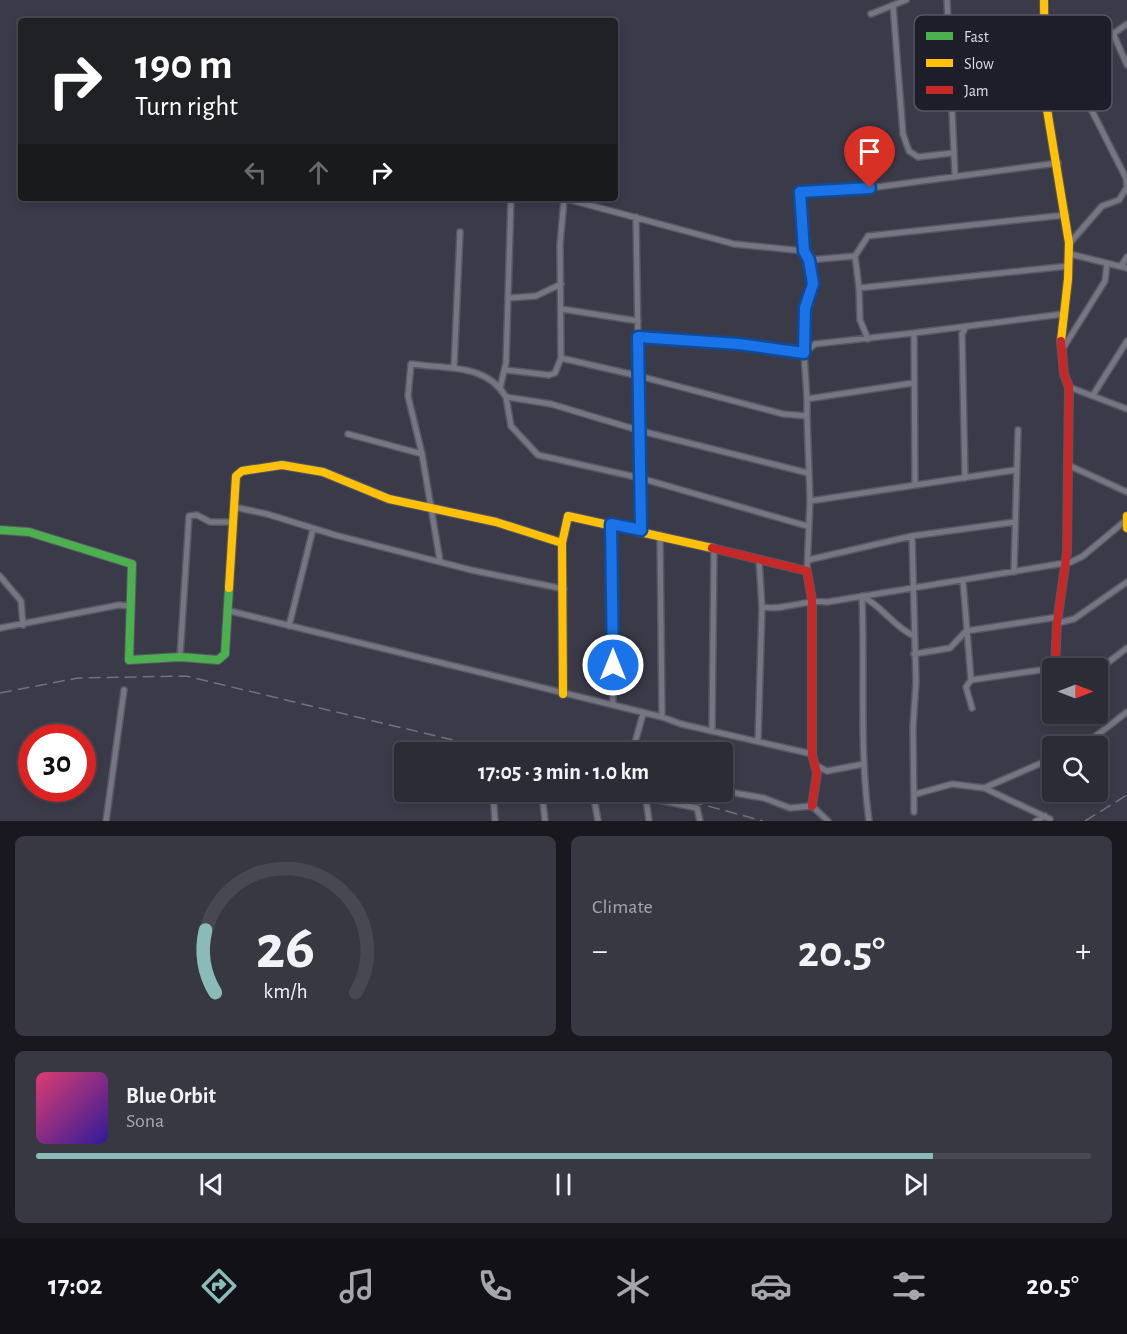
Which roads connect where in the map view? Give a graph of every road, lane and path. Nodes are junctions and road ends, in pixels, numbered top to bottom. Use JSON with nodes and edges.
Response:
{"nodes":[{"id":1,"x":906,"y":0,"type":"edge"},
{"id":2,"x":947,"y":0,"type":"edge"},
{"id":3,"x":1044,"y":0,"type":"edge"},
{"id":4,"x":893,"y":5,"type":"junction"},
{"id":5,"x":871,"y":14,"type":"dead end"},
{"id":6,"x":948,"y":15,"type":"edge"},
{"id":7,"x":1044,"y":15,"type":"edge"},
{"id":8,"x":1127,"y":24,"type":"edge"},
{"id":9,"x":1113,"y":33,"type":"joint"},
{"id":10,"x":1127,"y":65,"type":"edge"},
{"id":11,"x":951,"y":111,"type":"edge"},
{"id":12,"x":1048,"y":111,"type":"edge"},
{"id":13,"x":1093,"y":111,"type":"edge"},
{"id":14,"x":953,"y":153,"type":"junction"},
{"id":15,"x":1058,"y":163,"type":"junction"},
{"id":16,"x":955,"y":175,"type":"junction"},
{"id":17,"x":511,"y":201,"type":"edge"},
{"id":18,"x":564,"y":201,"type":"edge"},
{"id":19,"x":572,"y":201,"type":"edge"},
{"id":20,"x":1066,"y":215,"type":"junction"},
{"id":21,"x":636,"y":216,"type":"junction"},
{"id":22,"x":460,"y":232,"type":"dead end"},
{"id":23,"x":1068,"y":245,"type":"junction"},
{"id":24,"x":804,"y":251,"type":"junction"},
{"id":25,"x":1070,"y":254,"type":"junction"},
{"id":26,"x":855,"y":256,"type":"junction"},
{"id":27,"x":1127,"y":257,"type":"edge"},
{"id":28,"x":809,"y":260,"type":"junction"},
{"id":29,"x":1107,"y":263,"type":"junction"},
{"id":30,"x":1069,"y":266,"type":"junction"},
{"id":31,"x":1124,"y":267,"type":"edge"},
{"id":32,"x":561,"y":284,"type":"junction"},
{"id":33,"x":859,"y":288,"type":"junction"},
{"id":34,"x":509,"y":298,"type":"junction"},
{"id":35,"x":562,"y":309,"type":"junction"},
{"id":36,"x":1063,"y":314,"type":"junction"},
{"id":37,"x":638,"y":321,"type":"junction"},
{"id":38,"x":966,"y":327,"type":"junction"},
{"id":39,"x":914,"y":333,"type":"junction"},
{"id":40,"x":638,"y":337,"type":"junction"},
{"id":41,"x":868,"y":339,"type":"junction"},
{"id":42,"x":1127,"y":341,"type":"edge"},
{"id":43,"x":1062,"y":350,"type":"junction"},
{"id":44,"x":804,"y":353,"type":"junction"},
{"id":45,"x":561,"y":358,"type":"junction"},
{"id":46,"x":454,"y":368,"type":"junction"},
{"id":47,"x":504,"y":370,"type":"junction"},
{"id":48,"x":639,"y":376,"type":"junction"},
{"id":49,"x":914,"y":383,"type":"junction"},
{"id":50,"x":1069,"y":387,"type":"junction"},
{"id":51,"x":501,"y":388,"type":"junction"},
{"id":52,"x":1093,"y":395,"type":"junction"},
{"id":53,"x":506,"y":397,"type":"junction"},
{"id":54,"x":807,"y":399,"type":"junction"},
{"id":55,"x":1127,"y":409,"type":"edge"},
{"id":56,"x":807,"y":416,"type":"junction"},
{"id":57,"x":1018,"y":430,"type":"dead end"},
{"id":58,"x":641,"y":431,"type":"junction"},
{"id":59,"x":348,"y":434,"type":"dead end"},
{"id":60,"x":422,"y":454,"type":"junction"},
{"id":61,"x":1068,"y":465,"type":"junction"},
{"id":62,"x":1015,"y":470,"type":"junction"},
{"id":63,"x":808,"y":473,"type":"junction"},
{"id":64,"x":640,"y":478,"type":"junction"},
{"id":65,"x":965,"y":478,"type":"junction"},
{"id":66,"x":915,"y":484,"type":"junction"},
{"id":67,"x":1127,"y":492,"type":"edge"},
{"id":68,"x":810,"y":501,"type":"junction"},
{"id":69,"x":234,"y":507,"type":"junction"},
{"id":70,"x":431,"y":508,"type":"junction"},
{"id":71,"x":1126,"y":521,"type":"edge"},
{"id":72,"x":232,"y":522,"type":"junction"},
{"id":73,"x":1015,"y":522,"type":"junction"},
{"id":74,"x":611,"y":524,"type":"junction"},
{"id":75,"x":807,"y":526,"type":"junction"},
{"id":76,"x":314,"y":529,"type":"junction"},
{"id":77,"x":0,"y":530,"type":"edge"},
{"id":78,"x":641,"y":530,"type":"junction"},
{"id":79,"x":660,"y":535,"type":"junction"},
{"id":80,"x":912,"y":536,"type":"junction"},
{"id":81,"x":562,"y":543,"type":"junction"},
{"id":82,"x":714,"y":548,"type":"junction"},
{"id":83,"x":759,"y":560,"type":"junction"},
{"id":84,"x":808,"y":560,"type":"junction"},
{"id":85,"x":440,"y":561,"type":"junction"},
{"id":86,"x":1064,"y":563,"type":"junction"},
{"id":87,"x":807,"y":571,"type":"junction"},
{"id":88,"x":1014,"y":572,"type":"junction"},
{"id":89,"x":0,"y":576,"type":"edge"},
{"id":90,"x":963,"y":580,"type":"junction"},
{"id":91,"x":1127,"y":582,"type":"edge"},
{"id":92,"x":564,"y":589,"type":"junction"},
{"id":93,"x":913,"y":589,"type":"junction"},
{"id":94,"x":862,"y":596,"type":"junction"},
{"id":95,"x":812,"y":600,"type":"junction"},
{"id":96,"x":130,"y":606,"type":"junction"},
{"id":97,"x":762,"y":607,"type":"junction"},
{"id":98,"x":230,"y":611,"type":"junction"},
{"id":99,"x":1058,"y":620,"type":"junction"},
{"id":100,"x":23,"y":625,"type":"junction"},
{"id":101,"x":289,"y":626,"type":"junction"},
{"id":102,"x":0,"y":628,"type":"edge"},
{"id":103,"x":966,"y":631,"type":"junction"},
{"id":104,"x":914,"y":636,"type":"junction"},
{"id":105,"x":1127,"y":648,"type":"edge"},
{"id":106,"x":914,"y":654,"type":"junction"},
{"id":107,"x":180,"y":657,"type":"junction"},
{"id":108,"x":1056,"y":658,"type":"edge"},
{"id":109,"x":1108,"y":662,"type":"edge"},
{"id":110,"x":1042,"y":670,"type":"edge"},
{"id":111,"x":971,"y":680,"type":"junction"},
{"id":112,"x":124,"y":690,"type":"dead end"},
{"id":113,"x":563,"y":694,"type":"junction"},
{"id":114,"x":613,"y":705,"type":"junction"},
{"id":115,"x":972,"y":708,"type":"dead end"},
{"id":116,"x":1127,"y":712,"type":"edge"},
{"id":117,"x":643,"y":714,"type":"junction"},
{"id":118,"x":662,"y":717,"type":"junction"},
{"id":119,"x":712,"y":731,"type":"junction"},
{"id":120,"x":1096,"y":736,"type":"edge"},
{"id":121,"x":758,"y":741,"type":"junction"},
{"id":122,"x":635,"y":742,"type":"edge"},
{"id":123,"x":812,"y":754,"type":"junction"},
{"id":124,"x":1042,"y":763,"type":"edge"},
{"id":125,"x":864,"y":764,"type":"junction"},
{"id":126,"x":817,"y":766,"type":"junction"},
{"id":127,"x":984,"y":788,"type":"junction"},
{"id":128,"x":733,"y":793,"type":"edge"},
{"id":129,"x":916,"y":794,"type":"junction"},
{"id":130,"x":494,"y":802,"type":"edge"},
{"id":131,"x":543,"y":802,"type":"edge"},
{"id":132,"x":594,"y":802,"type":"edge"},
{"id":133,"x":646,"y":802,"type":"edge"},
{"id":134,"x":665,"y":802,"type":"edge"},
{"id":135,"x":812,"y":806,"type":"junction"},
{"id":136,"x":914,"y":812,"type":"dead end"},
{"id":137,"x":106,"y":821,"type":"edge"},
{"id":138,"x":495,"y":821,"type":"edge"},
{"id":139,"x":546,"y":821,"type":"edge"},
{"id":140,"x":597,"y":821,"type":"edge"},
{"id":141,"x":649,"y":821,"type":"edge"},
{"id":142,"x":700,"y":821,"type":"edge"},
{"id":143,"x":828,"y":821,"type":"edge"},
{"id":144,"x":869,"y":821,"type":"edge"},
{"id":145,"x":1036,"y":821,"type":"edge"}],
"edges":[{"from":1,"to":4,"type":"street"},
{"from":2,"to":6,"type":"street"},
{"from":3,"to":7,"type":"street"},
{"from":4,"to":5,"type":"street"},
{"from":4,"to":14,"type":"street"},
{"from":8,"to":9,"type":"street"},
{"from":9,"to":10,"type":"street"},
{"from":11,"to":14,"type":"street"},
{"from":12,"to":15,"type":"street"},
{"from":13,"to":23,"type":"street"},
{"from":14,"to":16,"type":"street"},
{"from":15,"to":16,"type":"street"},
{"from":15,"to":20,"type":"street"},
{"from":16,"to":24,"type":"street"},
{"from":17,"to":34,"type":"street"},
{"from":18,"to":32,"type":"street"},
{"from":19,"to":21,"type":"street"},
{"from":20,"to":23,"type":"street"},
{"from":20,"to":26,"type":"street"},
{"from":21,"to":24,"type":"street"},
{"from":21,"to":37,"type":"street"},
{"from":22,"to":46,"type":"street"},
{"from":23,"to":25,"type":"street"},
{"from":24,"to":28,"type":"street"},
{"from":25,"to":29,"type":"street"},
{"from":25,"to":30,"type":"street"},
{"from":26,"to":28,"type":"street"},
{"from":26,"to":33,"type":"street"},
{"from":27,"to":31,"type":"street"},
{"from":28,"to":44,"type":"street"},
{"from":29,"to":31,"type":"street"},
{"from":29,"to":43,"type":"street"},
{"from":30,"to":33,"type":"street"},
{"from":30,"to":36,"type":"street"},
{"from":32,"to":34,"type":"street"},
{"from":32,"to":35,"type":"street"},
{"from":33,"to":41,"type":"street"},
{"from":34,"to":47,"type":"street"},
{"from":35,"to":37,"type":"street"},
{"from":35,"to":45,"type":"street"},
{"from":36,"to":38,"type":"street"},
{"from":36,"to":43,"type":"street"},
{"from":37,"to":40,"type":"street"},
{"from":38,"to":39,"type":"street"},
{"from":38,"to":65,"type":"street"},
{"from":39,"to":41,"type":"street"},
{"from":39,"to":49,"type":"street"},
{"from":40,"to":44,"type":"street"},
{"from":40,"to":48,"type":"street"},
{"from":41,"to":44,"type":"street"},
{"from":42,"to":52,"type":"street"},
{"from":43,"to":50,"type":"street"},
{"from":44,"to":54,"type":"street"},
{"from":45,"to":47,"type":"street"},
{"from":45,"to":48,"type":"street"},
{"from":46,"to":51,"type":"street"},
{"from":46,"to":60,"type":"street"},
{"from":47,"to":51,"type":"street"},
{"from":48,"to":56,"type":"street"},
{"from":48,"to":58,"type":"street"},
{"from":49,"to":54,"type":"street"},
{"from":49,"to":66,"type":"street"},
{"from":50,"to":52,"type":"street"},
{"from":50,"to":61,"type":"street"},
{"from":51,"to":53,"type":"street"},
{"from":52,"to":55,"type":"street"},
{"from":53,"to":58,"type":"street"},
{"from":53,"to":64,"type":"street"},
{"from":54,"to":56,"type":"street"},
{"from":56,"to":63,"type":"street"},
{"from":57,"to":62,"type":"street"},
{"from":58,"to":63,"type":"street"},
{"from":58,"to":64,"type":"street"},
{"from":59,"to":60,"type":"street"},
{"from":60,"to":70,"type":"street"},
{"from":61,"to":67,"type":"street"},
{"from":61,"to":86,"type":"street"},
{"from":62,"to":65,"type":"street"},
{"from":62,"to":73,"type":"street"},
{"from":63,"to":68,"type":"street"},
{"from":64,"to":75,"type":"street"},
{"from":64,"to":78,"type":"street"},
{"from":65,"to":66,"type":"street"},
{"from":66,"to":68,"type":"street"},
{"from":68,"to":75,"type":"street"},
{"from":69,"to":70,"type":"street"},
{"from":69,"to":72,"type":"street"},
{"from":69,"to":76,"type":"street"},
{"from":70,"to":81,"type":"street"},
{"from":70,"to":85,"type":"street"},
{"from":71,"to":86,"type":"street"},
{"from":72,"to":98,"type":"street"},
{"from":72,"to":107,"type":"street"},
{"from":73,"to":80,"type":"street"},
{"from":73,"to":88,"type":"street"},
{"from":74,"to":78,"type":"street"},
{"from":74,"to":81,"type":"street"},
{"from":74,"to":114,"type":"street"},
{"from":75,"to":84,"type":"street"},
{"from":76,"to":85,"type":"street"},
{"from":76,"to":101,"type":"street"},
{"from":77,"to":96,"type":"street"},
{"from":78,"to":79,"type":"street"},
{"from":79,"to":82,"type":"street"},
{"from":79,"to":118,"type":"street"},
{"from":80,"to":84,"type":"street"},
{"from":80,"to":93,"type":"street"},
{"from":81,"to":92,"type":"street"},
{"from":82,"to":83,"type":"street"},
{"from":82,"to":119,"type":"street"},
{"from":83,"to":87,"type":"street"},
{"from":83,"to":97,"type":"street"},
{"from":84,"to":87,"type":"street"},
{"from":85,"to":92,"type":"street"},
{"from":86,"to":88,"type":"street"},
{"from":86,"to":99,"type":"street"},
{"from":87,"to":95,"type":"street"},
{"from":88,"to":90,"type":"street"},
{"from":89,"to":100,"type":"street"},
{"from":90,"to":93,"type":"street"},
{"from":90,"to":103,"type":"street"},
{"from":91,"to":99,"type":"street"},
{"from":92,"to":113,"type":"street"},
{"from":93,"to":94,"type":"street"},
{"from":93,"to":104,"type":"street"},
{"from":94,"to":95,"type":"street"},
{"from":94,"to":104,"type":"street"},
{"from":94,"to":125,"type":"street"},
{"from":95,"to":97,"type":"street"},
{"from":95,"to":123,"type":"street"},
{"from":96,"to":100,"type":"street"},
{"from":96,"to":107,"type":"street"},
{"from":97,"to":121,"type":"street"},
{"from":98,"to":101,"type":"street"},
{"from":98,"to":107,"type":"street"},
{"from":99,"to":103,"type":"street"},
{"from":99,"to":108,"type":"street"},
{"from":100,"to":102,"type":"street"},
{"from":101,"to":113,"type":"street"},
{"from":103,"to":106,"type":"street"},
{"from":103,"to":111,"type":"street"},
{"from":104,"to":106,"type":"street"},
{"from":105,"to":109,"type":"street"},
{"from":106,"to":129,"type":"street"},
{"from":110,"to":111,"type":"street"},
{"from":111,"to":115,"type":"street"},
{"from":112,"to":137,"type":"street"},
{"from":113,"to":114,"type":"street"},
{"from":114,"to":117,"type":"street"},
{"from":116,"to":120,"type":"street"},
{"from":117,"to":118,"type":"street"},
{"from":117,"to":122,"type":"street"},
{"from":118,"to":119,"type":"street"},
{"from":119,"to":121,"type":"street"},
{"from":121,"to":123,"type":"street"},
{"from":123,"to":126,"type":"street"},
{"from":124,"to":127,"type":"street"},
{"from":125,"to":126,"type":"street"},
{"from":125,"to":144,"type":"street"},
{"from":126,"to":135,"type":"street"},
{"from":127,"to":129,"type":"street"},
{"from":127,"to":145,"type":"street"},
{"from":128,"to":135,"type":"street"},
{"from":129,"to":136,"type":"street"},
{"from":130,"to":138,"type":"street"},
{"from":131,"to":139,"type":"street"},
{"from":132,"to":140,"type":"street"},
{"from":133,"to":141,"type":"street"},
{"from":134,"to":142,"type":"street"},
{"from":135,"to":143,"type":"street"}]}
